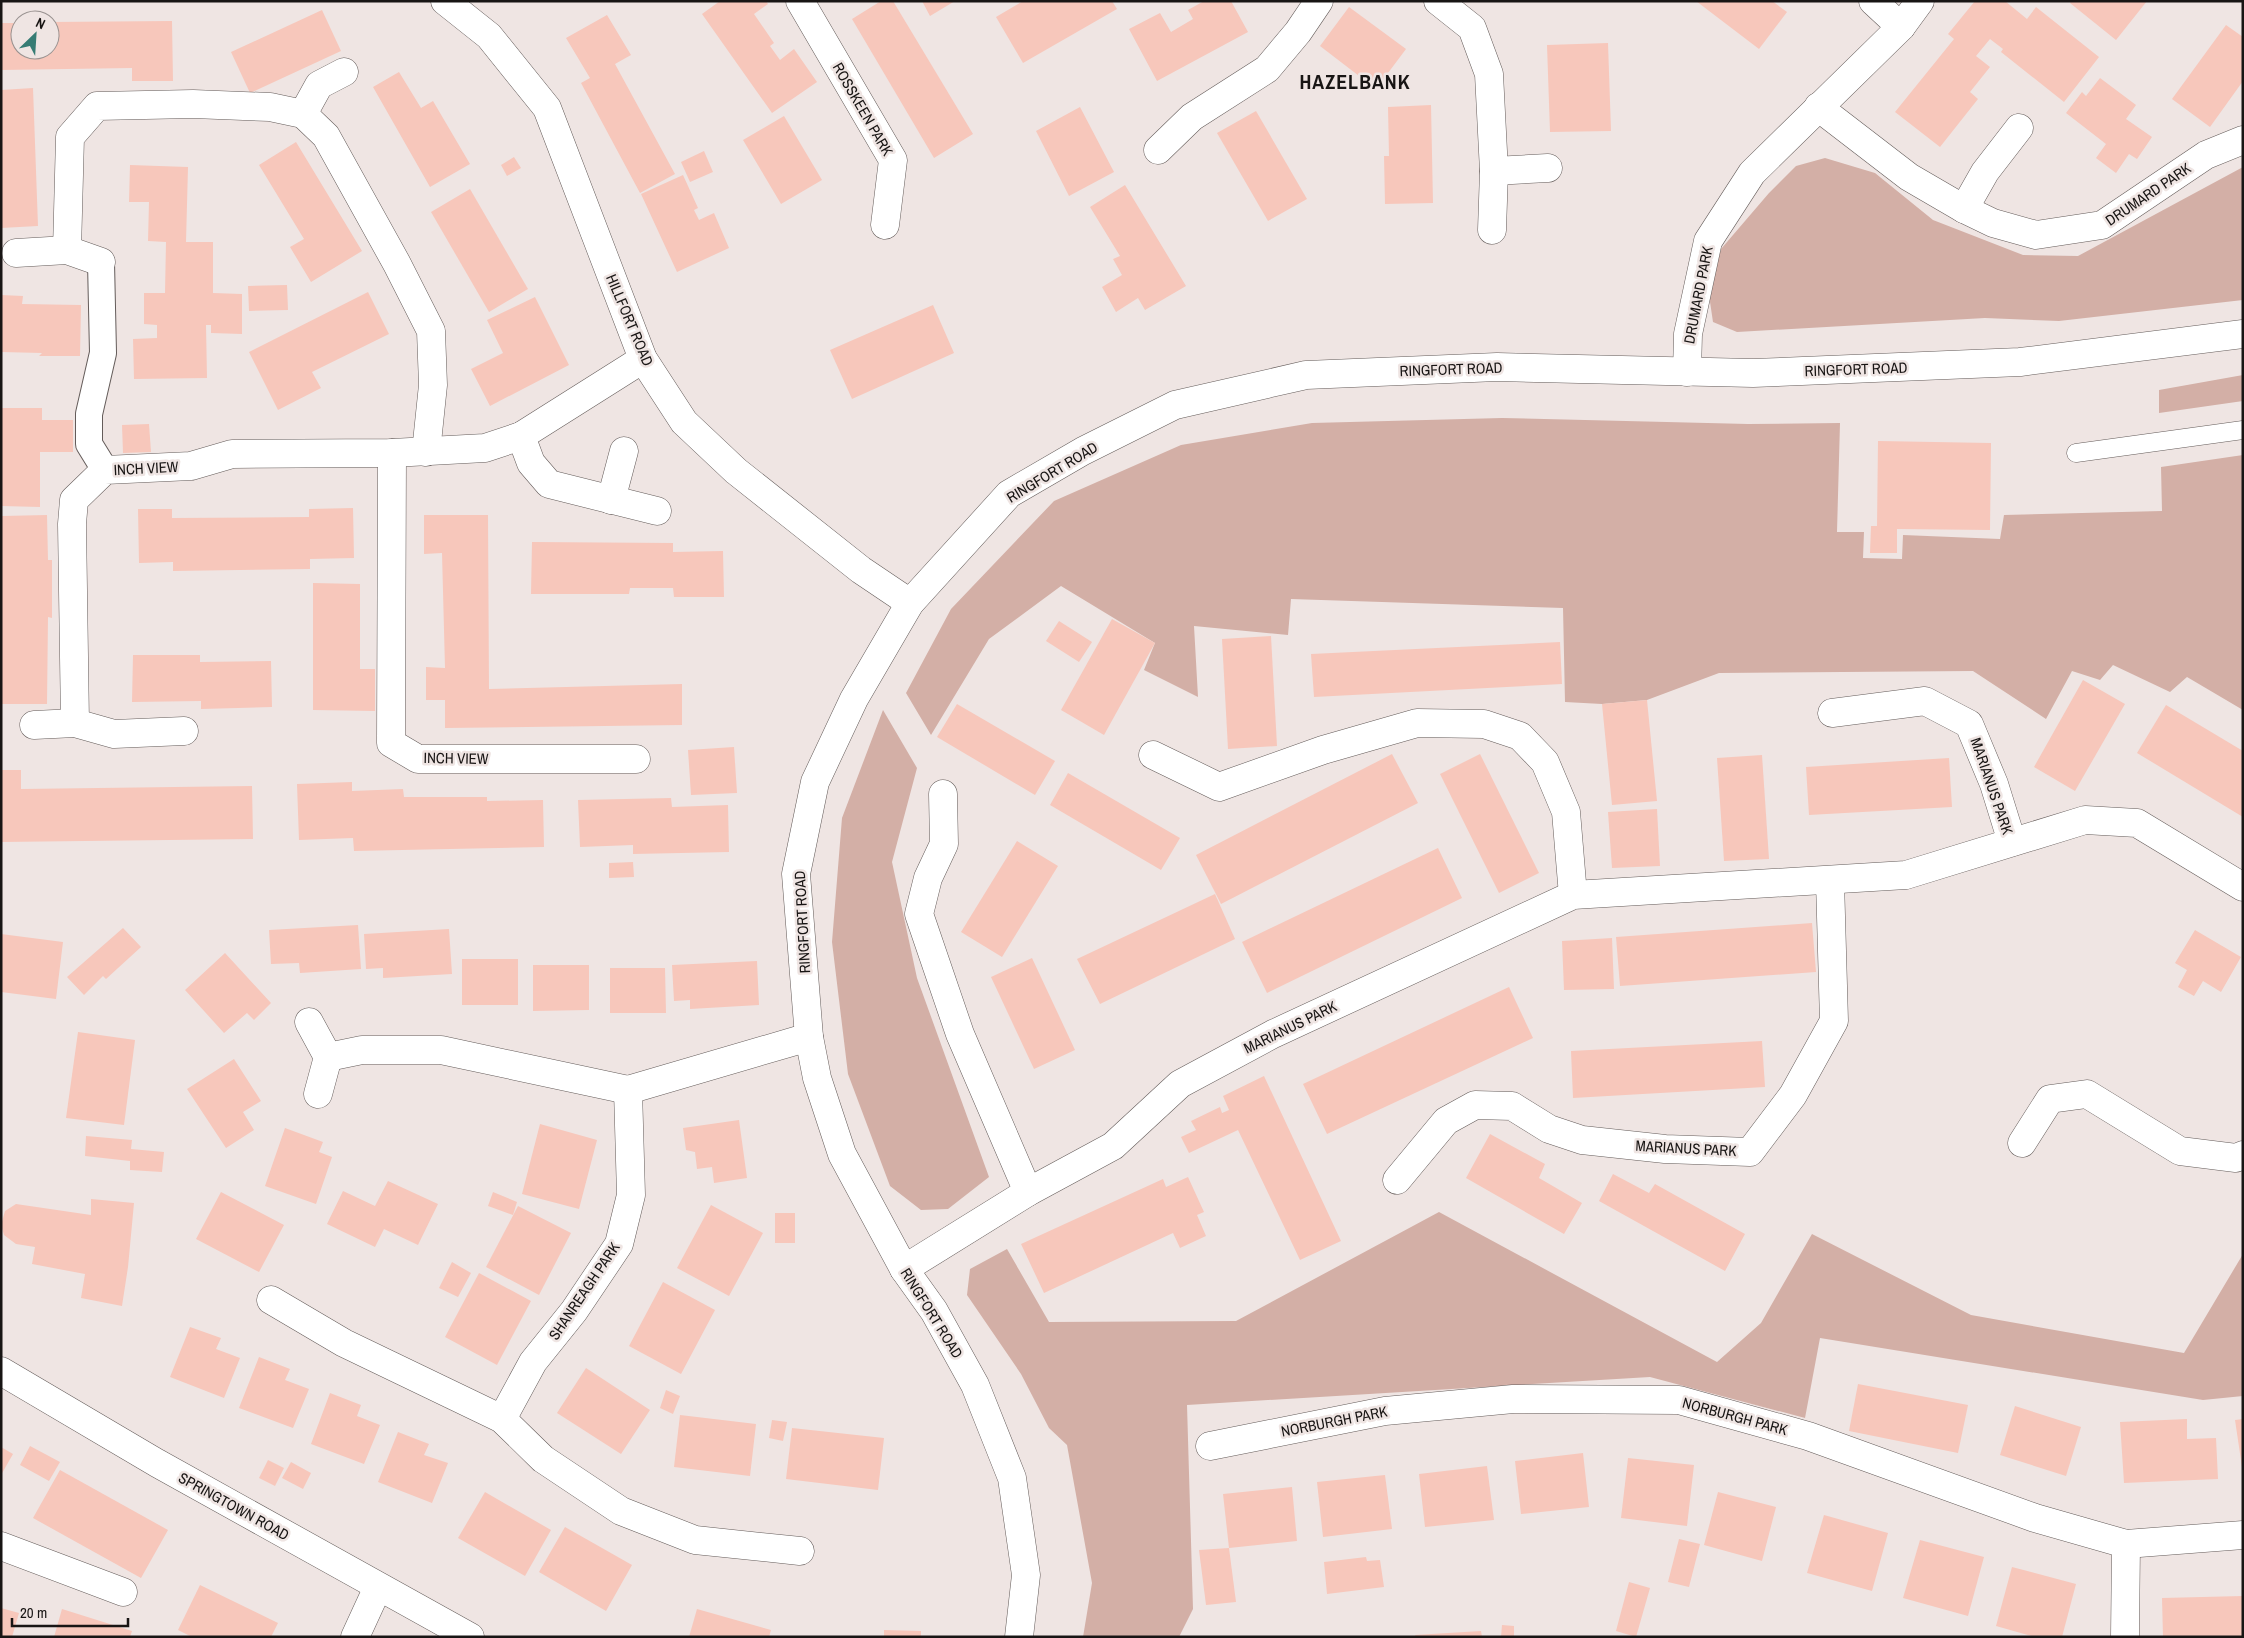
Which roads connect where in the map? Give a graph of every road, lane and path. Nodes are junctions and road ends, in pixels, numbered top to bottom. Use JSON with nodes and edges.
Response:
{"nodes":[{"id":1,"x":445,"y":1,"type":"edge"},
{"id":2,"x":800,"y":1,"type":"edge"},
{"id":3,"x":1319,"y":1,"type":"edge"},
{"id":4,"x":1438,"y":1,"type":"edge"},
{"id":5,"x":1873,"y":1,"type":"edge"},
{"id":6,"x":1920,"y":1,"type":"edge"},
{"id":7,"x":1901,"y":27,"type":"junction"},
{"id":8,"x":344,"y":72,"type":"dead end"},
{"id":9,"x":1818,"y":107,"type":"junction"},
{"id":10,"x":303,"y":114,"type":"junction"},
{"id":11,"x":2019,"y":128,"type":"dead end"},
{"id":12,"x":2243,"y":140,"type":"edge"},
{"id":13,"x":1158,"y":150,"type":"dead end"},
{"id":14,"x":1548,"y":168,"type":"dead end"},
{"id":15,"x":1494,"y":171,"type":"junction"},
{"id":16,"x":1964,"y":209,"type":"junction"},
{"id":17,"x":885,"y":225,"type":"dead end"},
{"id":18,"x":1492,"y":230,"type":"dead end"},
{"id":19,"x":67,"y":250,"type":"junction"},
{"id":20,"x":16,"y":253,"type":"dead end"},
{"id":21,"x":101,"y":262,"type":"joint"},
{"id":22,"x":2243,"y":334,"type":"edge"},
{"id":23,"x":643,"y":359,"type":"junction"},
{"id":24,"x":1687,"y":372,"type":"junction"},
{"id":25,"x":2243,"y":430,"type":"edge"},
{"id":26,"x":521,"y":436,"type":"junction"},
{"id":27,"x":624,"y":451,"type":"dead end"},
{"id":28,"x":426,"y":452,"type":"junction"},
{"id":29,"x":392,"y":453,"type":"junction"},
{"id":30,"x":2076,"y":453,"type":"dead end"},
{"id":31,"x":104,"y":470,"type":"junction"},
{"id":32,"x":611,"y":500,"type":"junction"},
{"id":33,"x":657,"y":511,"type":"dead end"},
{"id":34,"x":910,"y":603,"type":"junction"},
{"id":35,"x":1832,"y":713,"type":"dead end"},
{"id":36,"x":34,"y":724,"type":"dead end"},
{"id":37,"x":75,"y":724,"type":"junction"},
{"id":38,"x":184,"y":731,"type":"dead end"},
{"id":39,"x":1153,"y":755,"type":"dead end"},
{"id":40,"x":636,"y":759,"type":"dead end"},
{"id":41,"x":944,"y":794,"type":"dead end"},
{"id":42,"x":2012,"y":842,"type":"junction"},
{"id":43,"x":1830,"y":881,"type":"junction"},
{"id":44,"x":2243,"y":887,"type":"edge"},
{"id":45,"x":1573,"y":895,"type":"junction"},
{"id":46,"x":309,"y":1022,"type":"dead end"},
{"id":47,"x":809,"y":1037,"type":"junction"},
{"id":48,"x":328,"y":1057,"type":"junction"},
{"id":49,"x":628,"y":1090,"type":"junction"},
{"id":50,"x":318,"y":1094,"type":"dead end"},
{"id":51,"x":2022,"y":1143,"type":"dead end"},
{"id":52,"x":2243,"y":1155,"type":"edge"},
{"id":53,"x":1397,"y":1180,"type":"dead end"},
{"id":54,"x":1028,"y":1192,"type":"junction"},
{"id":55,"x":904,"y":1269,"type":"junction"},
{"id":56,"x":270,"y":1300,"type":"dead end"},
{"id":57,"x":1,"y":1371,"type":"edge"},
{"id":58,"x":502,"y":1419,"type":"junction"},
{"id":59,"x":1210,"y":1446,"type":"dead end"},
{"id":60,"x":2243,"y":1535,"type":"edge"},
{"id":61,"x":2126,"y":1544,"type":"junction"},
{"id":62,"x":1,"y":1546,"type":"edge"},
{"id":63,"x":800,"y":1551,"type":"dead end"},
{"id":64,"x":378,"y":1587,"type":"junction"},
{"id":65,"x":123,"y":1592,"type":"dead end"},
{"id":66,"x":356,"y":1637,"type":"edge"},
{"id":67,"x":470,"y":1637,"type":"edge"},
{"id":68,"x":1019,"y":1637,"type":"edge"},
{"id":69,"x":2125,"y":1637,"type":"edge"}],
"edges":[{"from":1,"to":23,"type":"street","name":"HILLFORT ROAD"},
{"from":2,"to":17,"type":"street","name":"ROSSKEEN PARK"},
{"from":3,"to":13,"type":"street"},
{"from":4,"to":15,"type":"street"},
{"from":5,"to":7,"type":"street"},
{"from":6,"to":7,"type":"street","name":"DRUMARD PARK"},
{"from":7,"to":9,"type":"street","name":"DRUMARD PARK"},
{"from":8,"to":10,"type":"street"},
{"from":9,"to":16,"type":"street","name":"DRUMARD PARK"},
{"from":9,"to":24,"type":"street","name":"DRUMARD PARK"},
{"from":10,"to":19,"type":"street"},
{"from":10,"to":28,"type":"street"},
{"from":11,"to":16,"type":"street"},
{"from":12,"to":16,"type":"street","name":"DRUMARD PARK"},
{"from":14,"to":15,"type":"street"},
{"from":15,"to":18,"type":"street"},
{"from":19,"to":20,"type":"street"},
{"from":19,"to":21,"type":"street"},
{"from":21,"to":31,"type":"street"},
{"from":22,"to":24,"type":"street","name":"RINGFORT ROAD"},
{"from":23,"to":26,"type":"street","name":"INCH VIEW"},
{"from":23,"to":34,"type":"street","name":"HILLFORT ROAD"},
{"from":24,"to":34,"type":"street","name":"RINGFORT ROAD"},
{"from":25,"to":30,"type":"lane"},
{"from":26,"to":28,"type":"street","name":"INCH VIEW"},
{"from":26,"to":32,"type":"street"},
{"from":27,"to":32,"type":"street"},
{"from":28,"to":29,"type":"street","name":"INCH VIEW"},
{"from":29,"to":31,"type":"street","name":"INCH VIEW"},
{"from":29,"to":40,"type":"street","name":"INCH VIEW"},
{"from":31,"to":37,"type":"street","name":"INCH VIEW"},
{"from":32,"to":33,"type":"street"},
{"from":34,"to":47,"type":"street","name":"RINGFORT ROAD"},
{"from":35,"to":42,"type":"street","name":"MARIANUS PARK"},
{"from":36,"to":37,"type":"street"},
{"from":37,"to":38,"type":"street"},
{"from":39,"to":45,"type":"street"},
{"from":41,"to":54,"type":"street"},
{"from":42,"to":43,"type":"street","name":"MARIANUS PARK"},
{"from":42,"to":44,"type":"street","name":"MARIANUS PARK"},
{"from":43,"to":45,"type":"street","name":"MARIANUS PARK"},
{"from":43,"to":53,"type":"street","name":"MARIANUS PARK"},
{"from":45,"to":54,"type":"street","name":"MARIANUS PARK"},
{"from":46,"to":48,"type":"street"},
{"from":47,"to":49,"type":"street"},
{"from":47,"to":55,"type":"street","name":"RINGFORT ROAD"},
{"from":48,"to":49,"type":"street"},
{"from":48,"to":50,"type":"street"},
{"from":49,"to":58,"type":"street","name":"SHANREAGH PARK"},
{"from":51,"to":52,"type":"street"},
{"from":54,"to":55,"type":"street","name":"MARIANUS PARK"},
{"from":55,"to":68,"type":"street","name":"RINGFORT ROAD"},
{"from":56,"to":58,"type":"street"},
{"from":57,"to":64,"type":"street","name":"SPRINGTOWN ROAD"},
{"from":58,"to":63,"type":"street"},
{"from":59,"to":61,"type":"street","name":"NORBURGH PARK"},
{"from":60,"to":61,"type":"street","name":"NORBURGH PARK"},
{"from":61,"to":69,"type":"street"},
{"from":62,"to":65,"type":"street"},
{"from":64,"to":66,"type":"street"},
{"from":64,"to":67,"type":"street","name":"SPRINGTOWN ROAD"}]}
